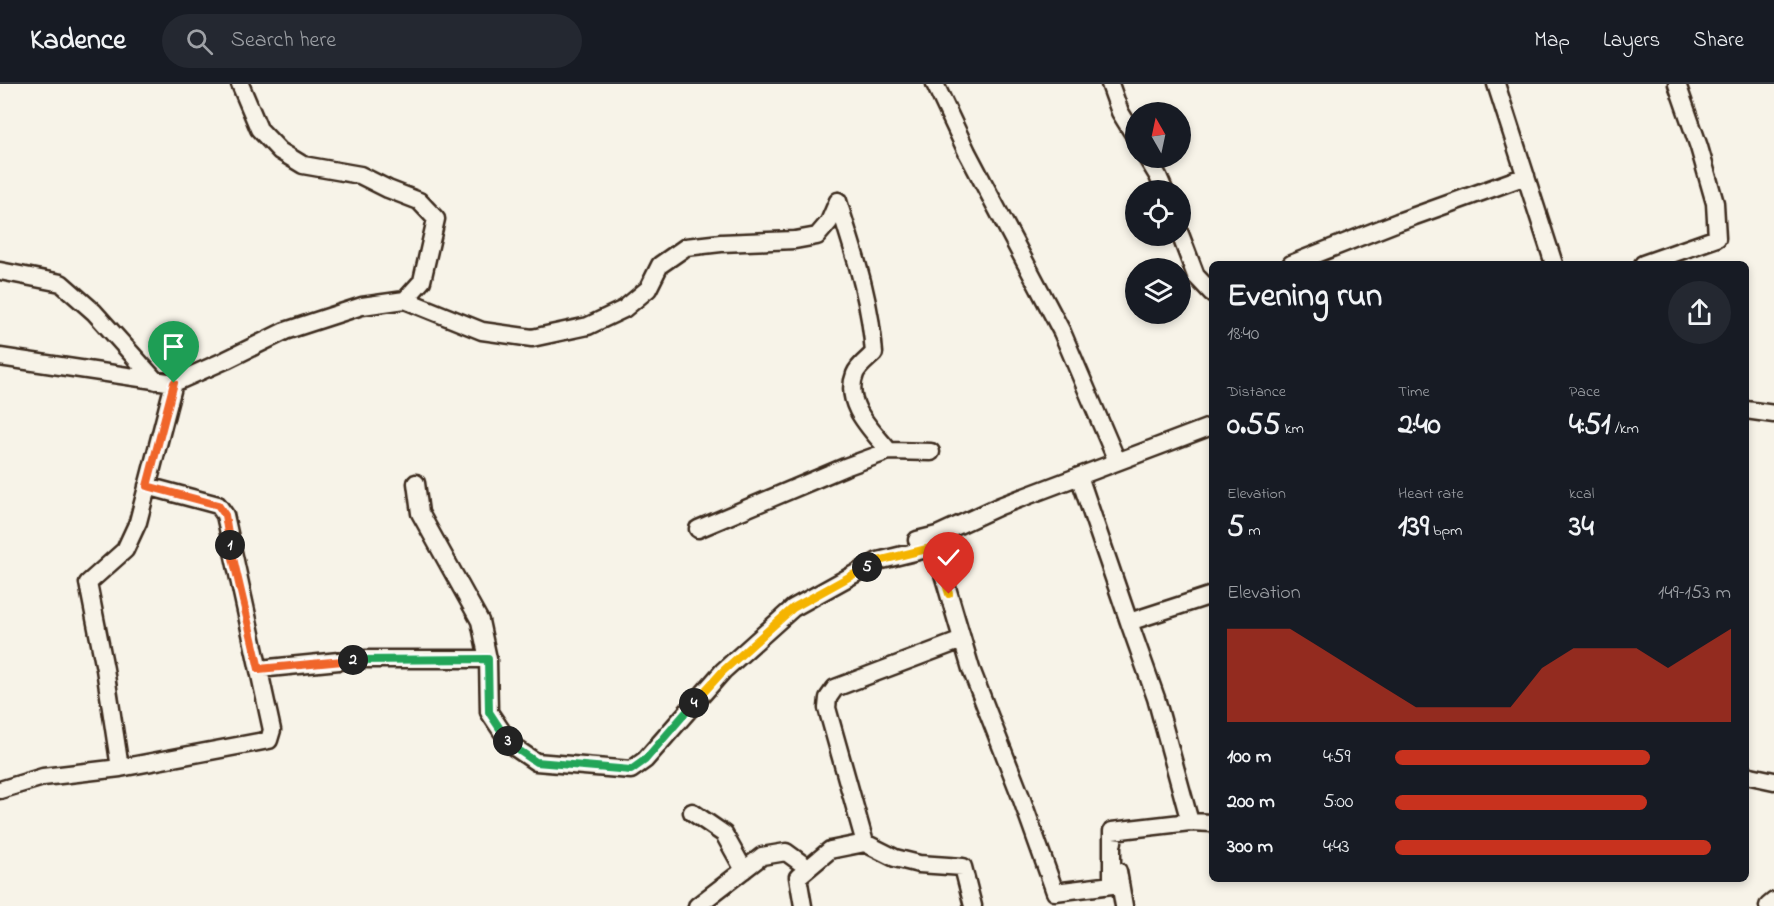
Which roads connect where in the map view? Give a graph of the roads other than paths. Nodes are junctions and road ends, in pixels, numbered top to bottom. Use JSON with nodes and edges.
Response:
{"nodes":[{"id":1,"x":240,"y":84,"type":"edge"},
{"id":2,"x":935,"y":84,"type":"edge"},
{"id":3,"x":1110,"y":84,"type":"edge"},
{"id":4,"x":1496,"y":84,"type":"edge"},
{"id":5,"x":1677,"y":84,"type":"edge"},
{"id":6,"x":1125,"y":120,"type":"edge"},
{"id":7,"x":1526,"y":176,"type":"junction"},
{"id":8,"x":1185,"y":246,"type":"edge"},
{"id":9,"x":1299,"y":261,"type":"edge"},
{"id":10,"x":1553,"y":261,"type":"edge"},
{"id":11,"x":1652,"y":261,"type":"edge"},
{"id":12,"x":0,"y":272,"type":"edge"},
{"id":13,"x":1209,"y":290,"type":"edge"},
{"id":14,"x":405,"y":300,"type":"junction"},
{"id":15,"x":0,"y":357,"type":"edge"},
{"id":16,"x":156,"y":381,"type":"junction"},
{"id":17,"x":174,"y":383,"type":"junction"},
{"id":18,"x":1749,"y":410,"type":"edge"},
{"id":19,"x":1774,"y":414,"type":"edge"},
{"id":20,"x":1209,"y":427,"type":"edge"},
{"id":21,"x":889,"y":451,"type":"junction"},
{"id":22,"x":931,"y":452,"type":"dead end"},
{"id":23,"x":1117,"y":461,"type":"junction"},
{"id":24,"x":1079,"y":476,"type":"junction"},
{"id":25,"x":416,"y":483,"type":"dead end"},
{"id":26,"x":147,"y":486,"type":"junction"},
{"id":27,"x":698,"y":529,"type":"dead end"},
{"id":28,"x":894,"y":546,"type":"dead end"},
{"id":29,"x":1209,"y":596,"type":"edge"},
{"id":30,"x":1129,"y":622,"type":"junction"},
{"id":31,"x":962,"y":640,"type":"junction"},
{"id":32,"x":488,"y":659,"type":"junction"},
{"id":33,"x":259,"y":669,"type":"junction"},
{"id":34,"x":120,"y":768,"type":"junction"},
{"id":35,"x":1749,"y":776,"type":"edge"},
{"id":36,"x":1774,"y":781,"type":"edge"},
{"id":37,"x":0,"y":790,"type":"edge"},
{"id":38,"x":692,"y":812,"type":"dead end"},
{"id":39,"x":1190,"y":822,"type":"junction"},
{"id":40,"x":1209,"y":822,"type":"edge"},
{"id":41,"x":1112,"y":831,"type":"junction"},
{"id":42,"x":865,"y":843,"type":"junction"},
{"id":43,"x":808,"y":868,"type":"junction"},
{"id":44,"x":744,"y":870,"type":"junction"},
{"id":45,"x":1774,"y":901,"type":"edge"},
{"id":46,"x":698,"y":906,"type":"edge"},
{"id":47,"x":803,"y":906,"type":"edge"},
{"id":48,"x":973,"y":906,"type":"edge"},
{"id":49,"x":1124,"y":906,"type":"edge"},
{"id":50,"x":1768,"y":906,"type":"edge"}],
"edges":[{"from":1,"to":14,"type":"street"},
{"from":2,"to":23,"type":"street"},
{"from":3,"to":6,"type":"street"},
{"from":4,"to":7,"type":"street"},
{"from":5,"to":11,"type":"street"},
{"from":7,"to":9,"type":"street"},
{"from":7,"to":10,"type":"street"},
{"from":8,"to":13,"type":"street"},
{"from":12,"to":16,"type":"street"},
{"from":14,"to":17,"type":"street"},
{"from":14,"to":21,"type":"street"},
{"from":15,"to":16,"type":"street"},
{"from":16,"to":17,"type":"street"},
{"from":17,"to":26,"type":"street"},
{"from":18,"to":19,"type":"street"},
{"from":20,"to":23,"type":"street"},
{"from":21,"to":22,"type":"street"},
{"from":21,"to":27,"type":"street"},
{"from":23,"to":24,"type":"street"},
{"from":24,"to":28,"type":"street"},
{"from":24,"to":30,"type":"street"},
{"from":25,"to":32,"type":"street"},
{"from":26,"to":33,"type":"street"},
{"from":26,"to":34,"type":"street"},
{"from":29,"to":30,"type":"street"},
{"from":30,"to":39,"type":"street"},
{"from":31,"to":32,"type":"street"},
{"from":31,"to":41,"type":"street"},
{"from":31,"to":42,"type":"street"},
{"from":32,"to":33,"type":"street"},
{"from":33,"to":34,"type":"street"},
{"from":34,"to":37,"type":"street"},
{"from":35,"to":36,"type":"street"},
{"from":38,"to":44,"type":"street"},
{"from":39,"to":40,"type":"street"},
{"from":39,"to":41,"type":"street"},
{"from":41,"to":49,"type":"street"},
{"from":42,"to":43,"type":"street"},
{"from":42,"to":48,"type":"street"},
{"from":43,"to":44,"type":"street"},
{"from":43,"to":47,"type":"street"},
{"from":44,"to":46,"type":"street"},
{"from":45,"to":50,"type":"street"}]}
